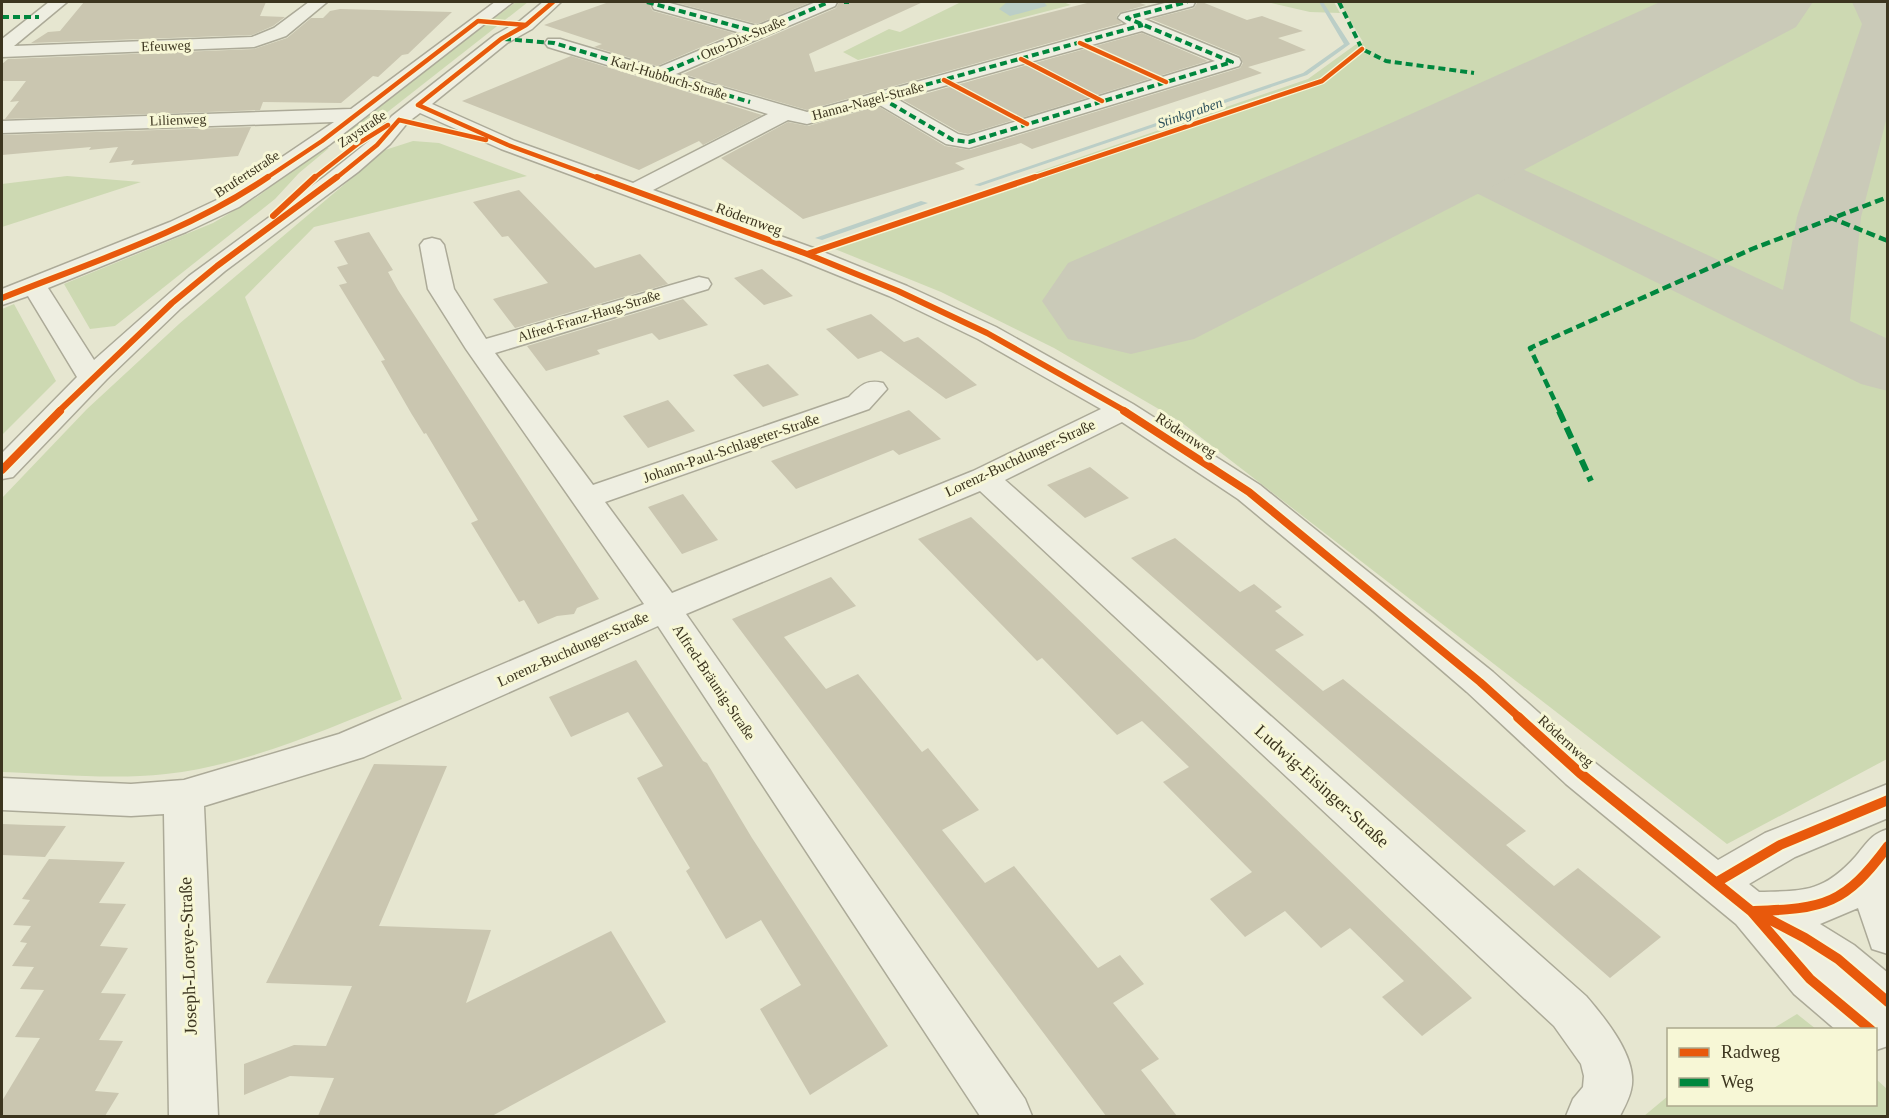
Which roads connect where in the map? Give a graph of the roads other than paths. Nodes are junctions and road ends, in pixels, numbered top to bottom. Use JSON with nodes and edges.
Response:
{"nodes":[{"id":1,"x":58,"y":2,"type":"edge"},
{"id":2,"x":318,"y":2,"type":"edge"},
{"id":3,"x":505,"y":2,"type":"edge"},
{"id":4,"x":539,"y":2,"type":"edge"},
{"id":5,"x":553,"y":2,"type":"edge"},
{"id":6,"x":829,"y":2,"type":"edge"},
{"id":7,"x":843,"y":2,"type":"edge"},
{"id":8,"x":849,"y":2,"type":"edge"},
{"id":9,"x":1187,"y":2,"type":"edge"},
{"id":10,"x":660,"y":5,"type":"dead end"},
{"id":11,"x":1143,"y":25,"type":"junction"},
{"id":12,"x":757,"y":32,"type":"junction"},
{"id":13,"x":501,"y":39,"type":"junction"},
{"id":14,"x":554,"y":43,"type":"dead end"},
{"id":15,"x":2,"y":47,"type":"edge"},
{"id":16,"x":2,"y":52,"type":"edge"},
{"id":17,"x":657,"y":75,"type":"junction"},
{"id":18,"x":881,"y":98,"type":"junction"},
{"id":19,"x":418,"y":105,"type":"junction"},
{"id":20,"x":785,"y":113,"type":"junction"},
{"id":21,"x":355,"y":115,"type":"junction"},
{"id":22,"x":399,"y":120,"type":"junction"},
{"id":23,"x":2,"y":128,"type":"edge"},
{"id":24,"x":508,"y":145,"type":"junction"},
{"id":25,"x":634,"y":191,"type":"junction"},
{"id":26,"x":432,"y":245,"type":"dead end"},
{"id":27,"x":699,"y":284,"type":"dead end"},
{"id":28,"x":33,"y":285,"type":"junction"},
{"id":29,"x":2,"y":298,"type":"edge"},
{"id":30,"x":479,"y":349,"type":"junction"},
{"id":31,"x":92,"y":379,"type":"junction"},
{"id":32,"x":873,"y":389,"type":"dead end"},
{"id":33,"x":1124,"y":411,"type":"junction"},
{"id":34,"x":2,"y":470,"type":"edge"},
{"id":35,"x":984,"y":478,"type":"junction"},
{"id":36,"x":584,"y":499,"type":"junction"},
{"id":37,"x":665,"y":609,"type":"junction"},
{"id":38,"x":2,"y":794,"type":"edge"},
{"id":39,"x":184,"y":796,"type":"junction"},
{"id":40,"x":1887,"y":800,"type":"edge"},
{"id":41,"x":1878,"y":860,"type":"edge"},
{"id":42,"x":1717,"y":882,"type":"junction"},
{"id":43,"x":1751,"y":911,"type":"junction"},
{"id":44,"x":1887,"y":935,"type":"edge"},
{"id":45,"x":1887,"y":1002,"type":"edge"},
{"id":46,"x":1870,"y":1028,"type":"edge"},
{"id":47,"x":193,"y":1116,"type":"edge"},
{"id":48,"x":1008,"y":1116,"type":"edge"},
{"id":49,"x":1590,"y":1116,"type":"edge"}],
"edges":[{"from":1,"to":15,"type":"street"},
{"from":2,"to":16,"type":"street","name":"Efeuweg"},
{"from":3,"to":21,"type":"street","name":"Brufertstraße"},
{"from":4,"to":13,"type":"street","name":"Zaystraße"},
{"from":5,"to":13,"type":"street","name":"Zaystraße"},
{"from":6,"to":12,"type":"street","name":"Otto-Dix-Straße"},
{"from":7,"to":8,"type":"street"},
{"from":9,"to":11,"type":"street"},
{"from":10,"to":12,"type":"street"},
{"from":11,"to":18,"type":"street","name":"Hanna-Nagel-Straße"},
{"from":11,"to":18,"type":"street"},
{"from":12,"to":17,"type":"street","name":"Otto-Dix-Straße"},
{"from":13,"to":19,"type":"street","name":"Zaystraße"},
{"from":14,"to":17,"type":"street","name":"Karl-Hubbuch-Straße"},
{"from":17,"to":20,"type":"street","name":"Karl-Hubbuch-Straße"},
{"from":18,"to":20,"type":"street","name":"Hanna-Nagel-Straße"},
{"from":19,"to":22,"type":"street","name":"Zaystraße"},
{"from":19,"to":24,"type":"street","name":"Rödernweg"},
{"from":20,"to":25,"type":"street"},
{"from":21,"to":23,"type":"street","name":"Lilienweg"},
{"from":21,"to":28,"type":"street","name":"Brufertstraße"},
{"from":22,"to":24,"type":"street","name":"Rödernweg"},
{"from":22,"to":31,"type":"street","name":"Zaystraße"},
{"from":24,"to":25,"type":"street","name":"Rödernweg"},
{"from":25,"to":33,"type":"street","name":"Rödernweg"},
{"from":26,"to":30,"type":"street","name":"Alfred-Bräunig-Straße"},
{"from":27,"to":30,"type":"street","name":"Alfred-Franz-Haug-Straße"},
{"from":28,"to":29,"type":"street","name":"Brufertstraße"},
{"from":28,"to":31,"type":"street"},
{"from":30,"to":36,"type":"street","name":"Alfred-Bräunig-Straße"},
{"from":31,"to":34,"type":"street","name":"Zaystraße"},
{"from":32,"to":36,"type":"street","name":"Johann-Paul-Schlageter-Straße"},
{"from":33,"to":35,"type":"street","name":"Lorenz-Buchdunger-Straße"},
{"from":33,"to":42,"type":"street","name":"Rödernweg"},
{"from":35,"to":37,"type":"street","name":"Lorenz-Buchdunger-Straße"},
{"from":35,"to":49,"type":"street","name":"Ludwig-Eisinger-Straße"},
{"from":36,"to":37,"type":"street","name":"Alfred-Bräunig-Straße"},
{"from":37,"to":39,"type":"street","name":"Lorenz-Buchdunger-Straße"},
{"from":37,"to":48,"type":"street","name":"Alfred-Bräunig-Straße"},
{"from":38,"to":39,"type":"street","name":"Lorenz-Buchdunger-Straße"},
{"from":39,"to":47,"type":"street","name":"Joseph-Loreye-Straße"},
{"from":40,"to":42,"type":"street"},
{"from":41,"to":43,"type":"street"},
{"from":41,"to":44,"type":"street"},
{"from":42,"to":43,"type":"street","name":"Rödernweg"},
{"from":43,"to":45,"type":"street","name":"Rödernweg"},
{"from":43,"to":46,"type":"street","name":"Rödernweg"}]}
